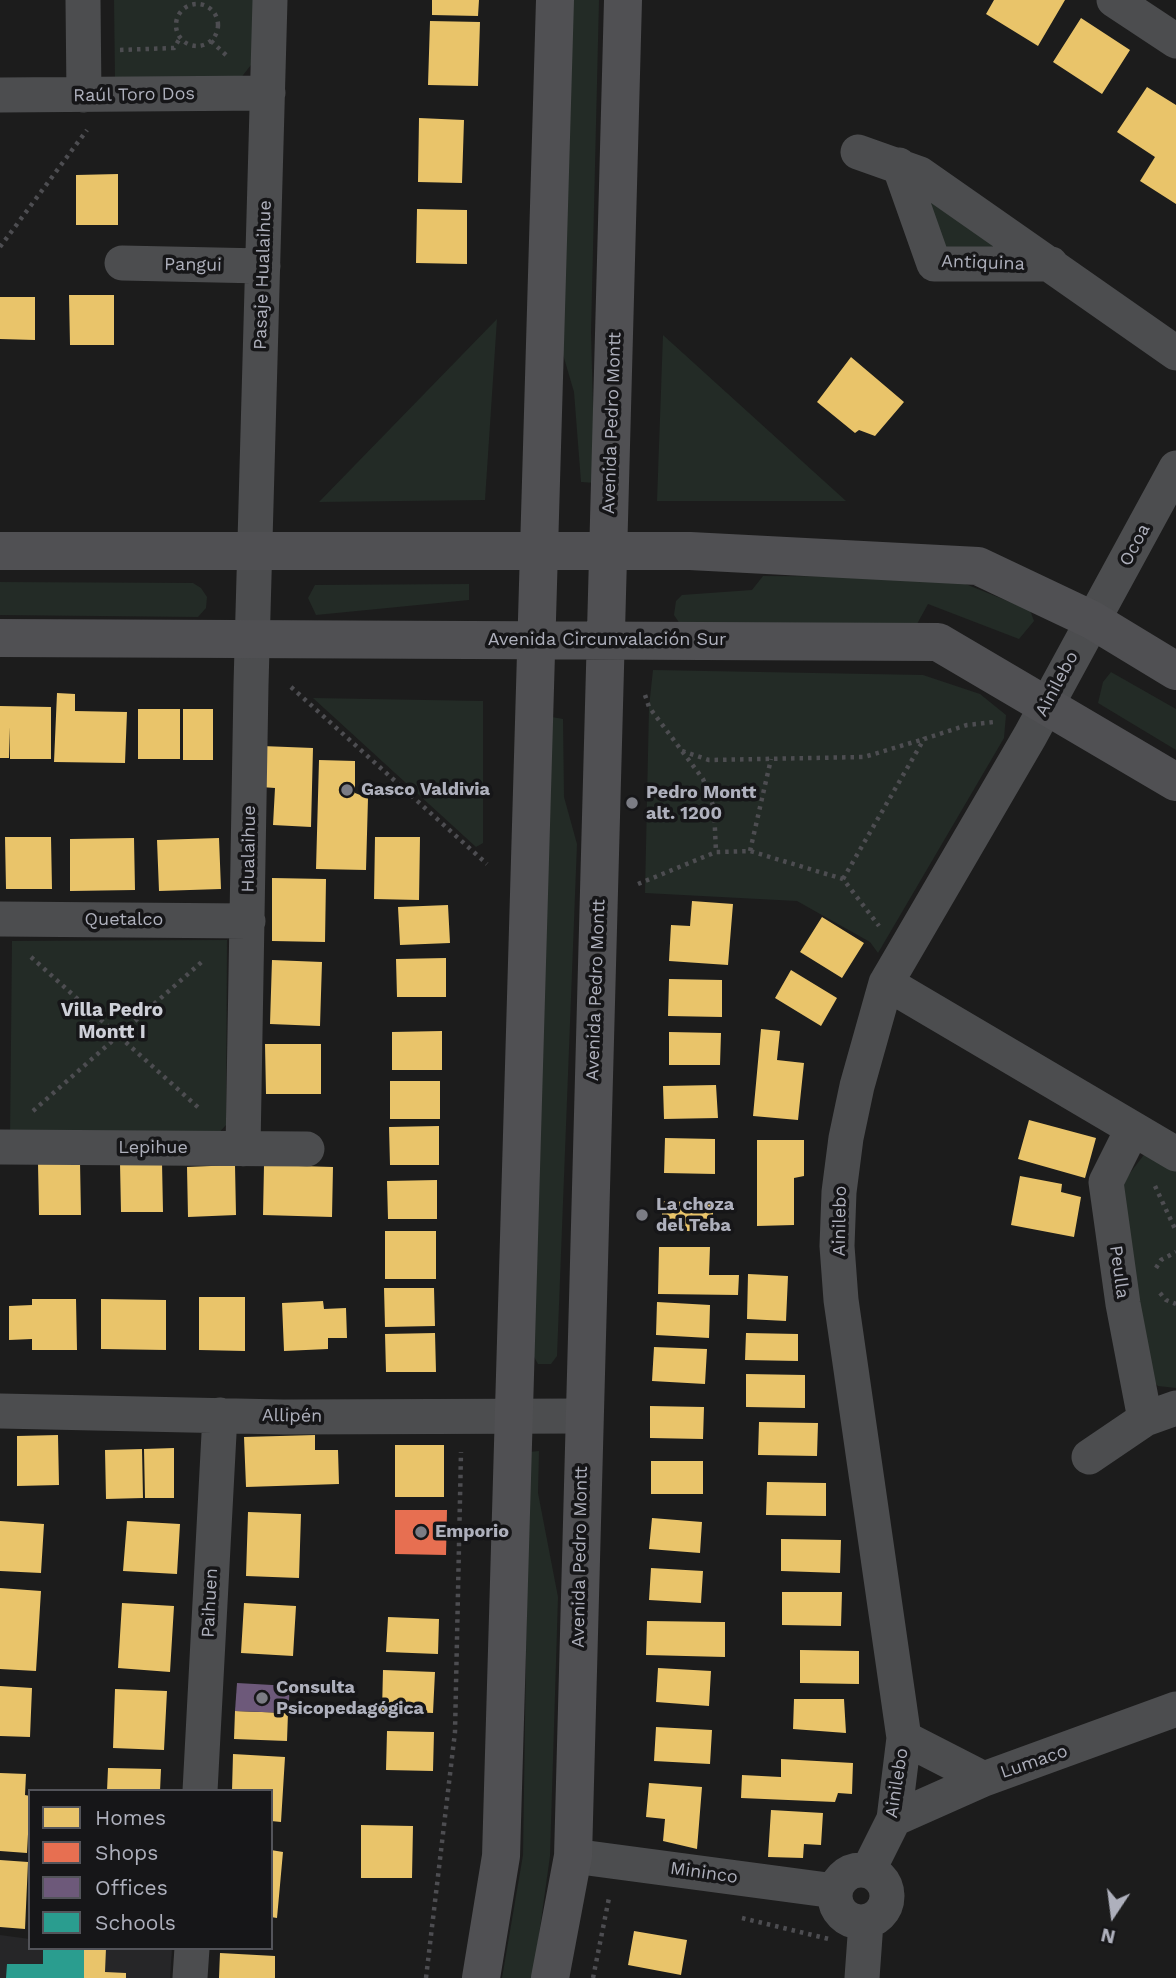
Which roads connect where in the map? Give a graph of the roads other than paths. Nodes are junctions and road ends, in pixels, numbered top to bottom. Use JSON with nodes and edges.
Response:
{"nodes":[{"id":1,"x":83,"y":0,"type":"edge"},
{"id":2,"x":270,"y":0,"type":"edge"},
{"id":3,"x":555,"y":0,"type":"edge"},
{"id":4,"x":623,"y":0,"type":"edge"},
{"id":5,"x":1114,"y":0,"type":"edge"},
{"id":6,"x":1176,"y":41,"type":"edge"},
{"id":7,"x":268,"y":93,"type":"junction"},
{"id":8,"x":0,"y":95,"type":"edge"},
{"id":9,"x":98,"y":95,"type":"junction"},
{"id":10,"x":858,"y":152,"type":"dead end"},
{"id":11,"x":899,"y":165,"type":"junction"},
{"id":12,"x":122,"y":264,"type":"dead end"},
{"id":13,"x":1051,"y":264,"type":"junction"},
{"id":14,"x":263,"y":266,"type":"junction"},
{"id":15,"x":1176,"y":352,"type":"edge"},
{"id":16,"x":1176,"y":468,"type":"edge"},
{"id":17,"x":254,"y":550,"type":"junction"},
{"id":18,"x":0,"y":551,"type":"edge"},
{"id":19,"x":539,"y":551,"type":"junction"},
{"id":20,"x":608,"y":551,"type":"junction"},
{"id":21,"x":1092,"y":620,"type":"junction"},
{"id":22,"x":0,"y":638,"type":"edge"},
{"id":23,"x":253,"y":639,"type":"junction"},
{"id":24,"x":536,"y":640,"type":"junction"},
{"id":25,"x":605,"y":641,"type":"junction"},
{"id":26,"x":1176,"y":671,"type":"edge"},
{"id":27,"x":1046,"y":705,"type":"junction"},
{"id":28,"x":1176,"y":782,"type":"edge"},
{"id":29,"x":0,"y":919,"type":"edge"},
{"id":30,"x":248,"y":921,"type":"junction"},
{"id":31,"x":886,"y":983,"type":"junction"},
{"id":32,"x":1132,"y":1130,"type":"junction"},
{"id":33,"x":0,"y":1147,"type":"edge"},
{"id":34,"x":243,"y":1149,"type":"junction"},
{"id":35,"x":307,"y":1149,"type":"dead end"},
{"id":36,"x":1176,"y":1154,"type":"edge"},
{"id":37,"x":0,"y":1411,"type":"edge"},
{"id":38,"x":1160,"y":1413,"type":"edge"},
{"id":39,"x":220,"y":1415,"type":"junction"},
{"id":40,"x":584,"y":1416,"type":"junction"},
{"id":41,"x":514,"y":1418,"type":"junction"},
{"id":42,"x":1089,"y":1457,"type":"dead end"},
{"id":43,"x":1176,"y":1709,"type":"edge"},
{"id":44,"x":904,"y":1738,"type":"junction"},
{"id":45,"x":984,"y":1779,"type":"junction"},
{"id":46,"x":200,"y":1789,"type":"edge"},
{"id":47,"x":894,"y":1819,"type":"junction"},
{"id":48,"x":573,"y":1856,"type":"junction"},
{"id":49,"x":868,"y":1871,"type":"junction"},
{"id":50,"x":835,"y":1891,"type":"junction"},
{"id":51,"x":864,"y":1949,"type":"edge"},
{"id":52,"x":192,"y":1950,"type":"edge"},
{"id":53,"x":190,"y":1978,"type":"edge"},
{"id":54,"x":481,"y":1978,"type":"edge"},
{"id":55,"x":550,"y":1978,"type":"edge"}],
"edges":[{"from":1,"to":9,"type":"street"},
{"from":2,"to":7,"type":"street","name":"Pasaje Hualaihue"},
{"from":3,"to":19,"type":"main road"},
{"from":4,"to":20,"type":"main road","name":"Avenida Pedro Montt"},
{"from":5,"to":6,"type":"street"},
{"from":7,"to":9,"type":"street","name":"Raúl Toro Dos"},
{"from":7,"to":14,"type":"street","name":"Pasaje Hualaihue"},
{"from":8,"to":9,"type":"street","name":"Raúl Toro Dos"},
{"from":10,"to":11,"type":"street","name":"Antiquina"},
{"from":11,"to":13,"type":"street","name":"Antiquina"},
{"from":11,"to":13,"type":"street","name":"Antiquina"},
{"from":12,"to":14,"type":"street","name":"Pangui"},
{"from":13,"to":15,"type":"street","name":"Antiquina"},
{"from":14,"to":17,"type":"street","name":"Pasaje Hualaihue"},
{"from":16,"to":21,"type":"street","name":"Ocoa"},
{"from":17,"to":18,"type":"main road"},
{"from":17,"to":19,"type":"main road"},
{"from":17,"to":23,"type":"street","name":"Hualaihue"},
{"from":19,"to":20,"type":"main road"},
{"from":19,"to":24,"type":"main road"},
{"from":20,"to":21,"type":"main road"},
{"from":20,"to":25,"type":"main road","name":"Avenida Pedro Montt"},
{"from":21,"to":26,"type":"main road"},
{"from":21,"to":27,"type":"street","name":"Ainilebo"},
{"from":22,"to":23,"type":"main road","name":"Avenida Circunvalación Sur"},
{"from":23,"to":24,"type":"main road","name":"Avenida Circunvalación Sur"},
{"from":23,"to":30,"type":"street","name":"Hualaihue"},
{"from":24,"to":25,"type":"main road","name":"Avenida Circunvalación Sur"},
{"from":24,"to":41,"type":"main road"},
{"from":25,"to":27,"type":"main road","name":"Avenida Circunvalación Sur"},
{"from":25,"to":40,"type":"main road","name":"Avenida Pedro Montt"},
{"from":27,"to":28,"type":"main road","name":"Avenida Circunvalación Sur"},
{"from":27,"to":31,"type":"street","name":"Ainilebo"},
{"from":29,"to":30,"type":"street","name":"Quetalco"},
{"from":30,"to":34,"type":"street","name":"Hualaihue"},
{"from":31,"to":32,"type":"street"},
{"from":31,"to":44,"type":"street","name":"Ainilebo"},
{"from":32,"to":36,"type":"street"},
{"from":32,"to":38,"type":"street","name":"Peulla"},
{"from":33,"to":34,"type":"street","name":"Lepihue"},
{"from":34,"to":35,"type":"street","name":"Lepihue"},
{"from":37,"to":39,"type":"street","name":"Allipén"},
{"from":38,"to":42,"type":"street","name":"Peulla"},
{"from":39,"to":41,"type":"street","name":"Allipén"},
{"from":39,"to":46,"type":"street","name":"Paihuen"},
{"from":40,"to":41,"type":"street","name":"Allipén"},
{"from":40,"to":48,"type":"main road","name":"Avenida Pedro Montt"},
{"from":41,"to":54,"type":"main road"},
{"from":43,"to":45,"type":"street","name":"Lumaco"},
{"from":44,"to":45,"type":"street"},
{"from":44,"to":47,"type":"street","name":"Ainilebo"},
{"from":45,"to":47,"type":"street","name":"Lumaco"},
{"from":47,"to":49,"type":"street","name":"Ainilebo"},
{"from":48,"to":50,"type":"street","name":"Mininco"},
{"from":48,"to":55,"type":"main road","name":"Avenida Pedro Montt"},
{"from":49,"to":50,"type":"street"},
{"from":49,"to":51,"type":"street"},
{"from":50,"to":51,"type":"street"},
{"from":52,"to":53,"type":"street"}]}
